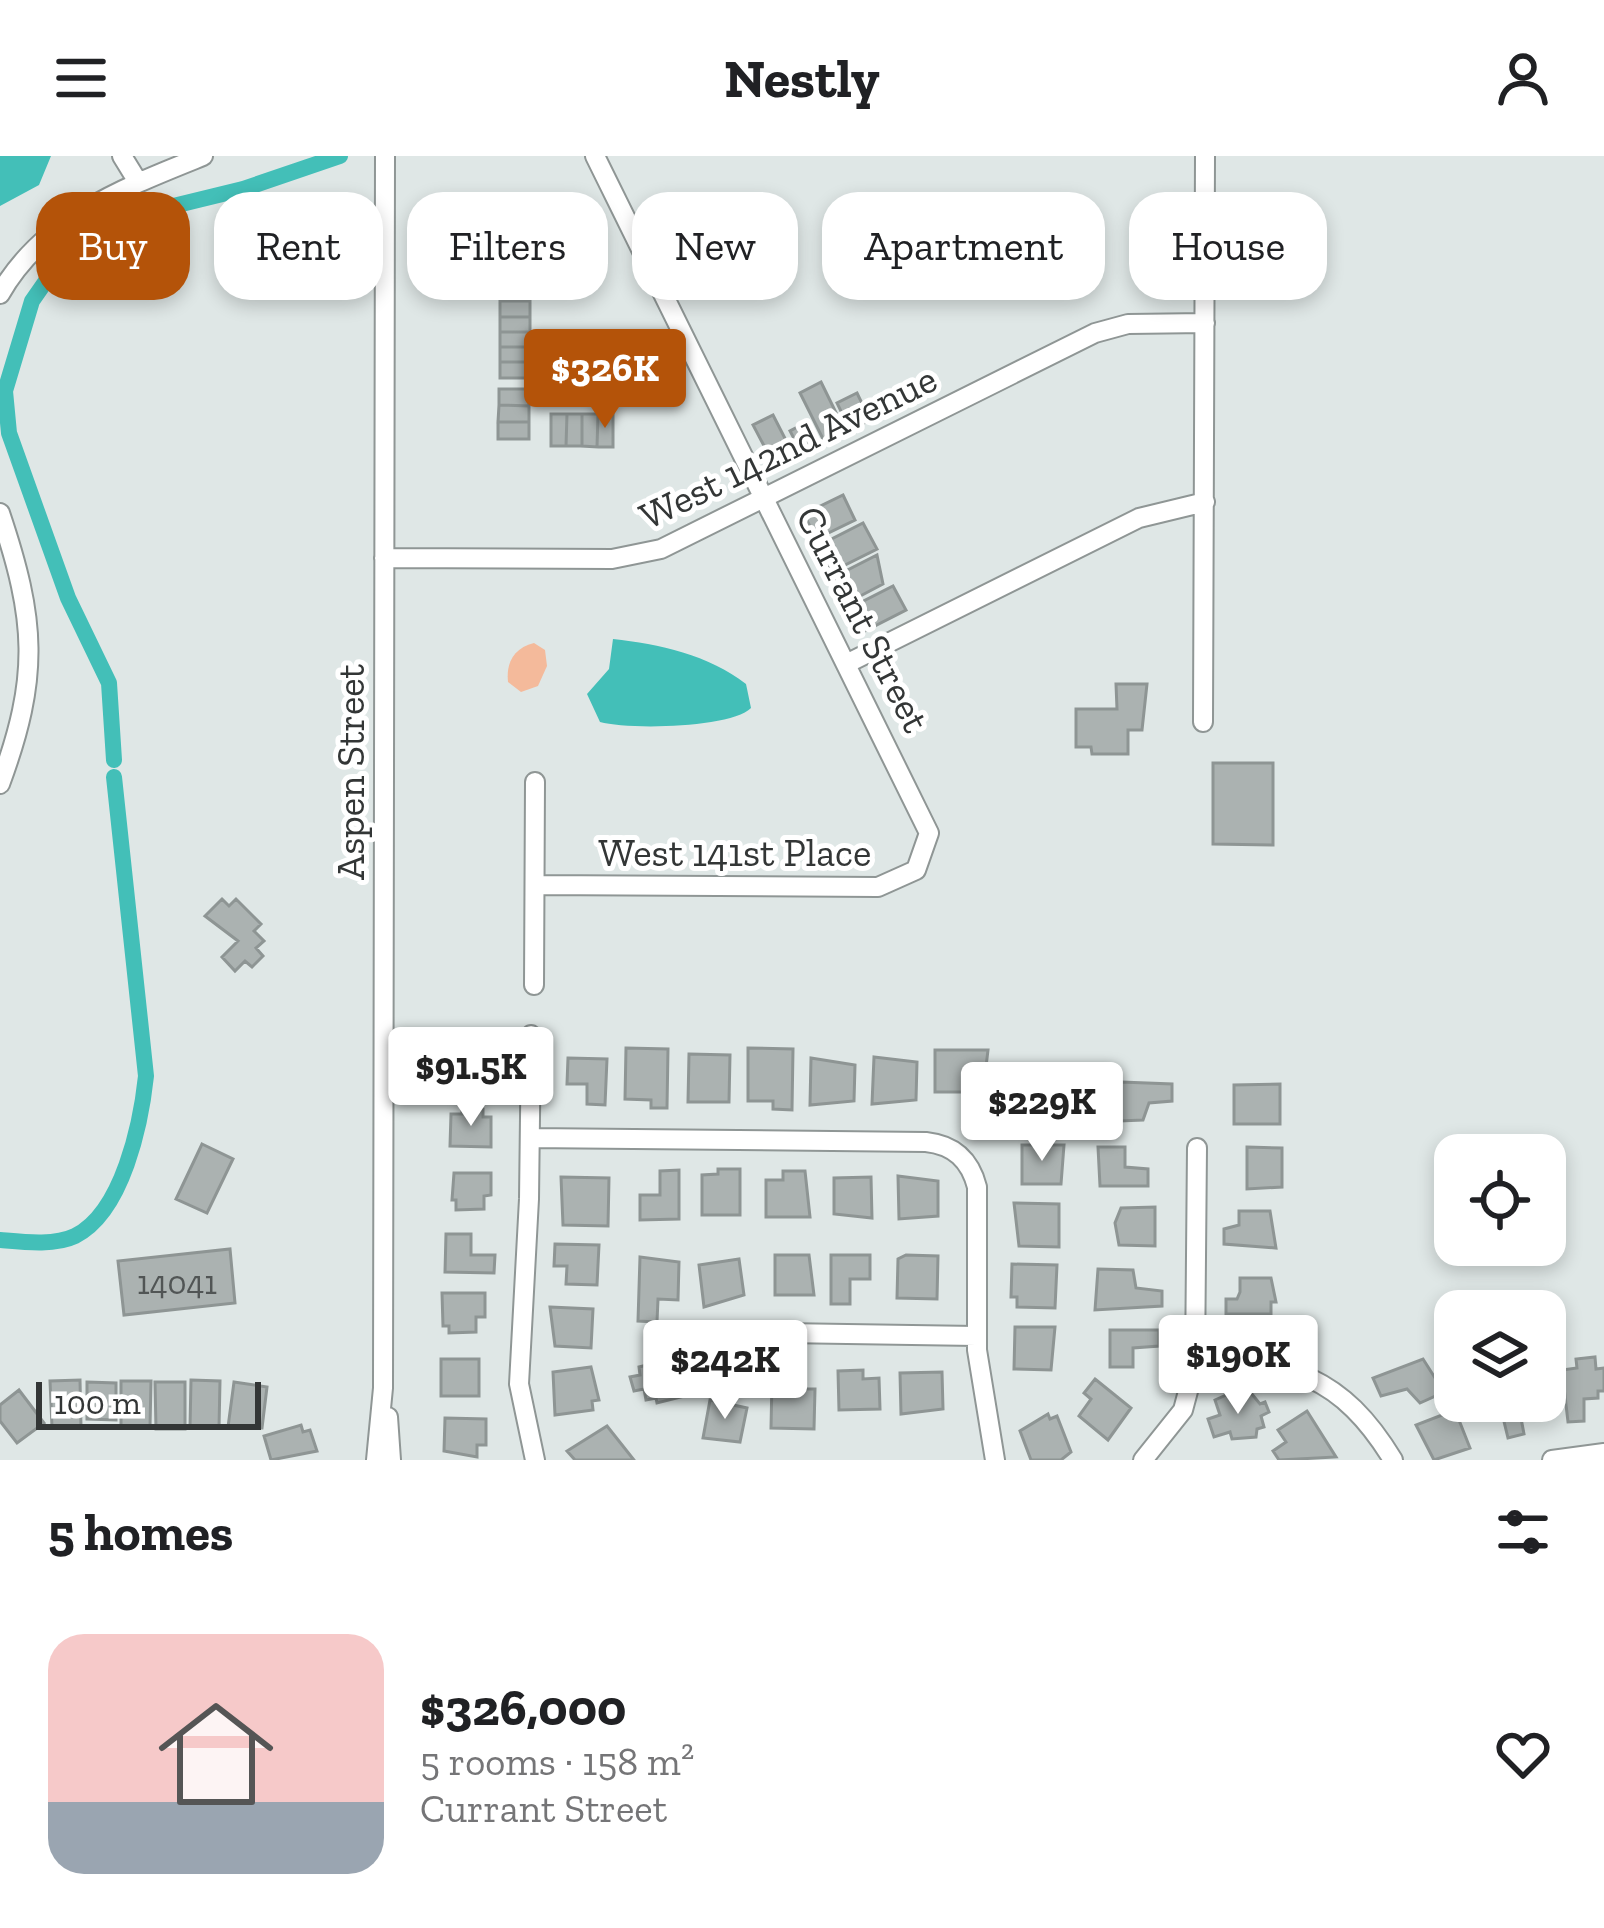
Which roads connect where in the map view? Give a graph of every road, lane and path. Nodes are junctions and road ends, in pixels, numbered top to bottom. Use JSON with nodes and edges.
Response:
{"nodes":[{"id":1,"x":122,"y":156,"type":"edge"},
{"id":2,"x":203,"y":156,"type":"edge"},
{"id":3,"x":385,"y":156,"type":"edge"},
{"id":4,"x":595,"y":156,"type":"edge"},
{"id":5,"x":1205,"y":156,"type":"edge"},
{"id":6,"x":138,"y":182,"type":"junction"},
{"id":7,"x":0,"y":294,"type":"edge"},
{"id":8,"x":1205,"y":323,"type":"junction"},
{"id":9,"x":766,"y":499,"type":"junction"},
{"id":10,"x":1204,"y":502,"type":"junction"},
{"id":11,"x":0,"y":513,"type":"edge"},
{"id":12,"x":384,"y":558,"type":"junction"},
{"id":13,"x":848,"y":663,"type":"junction"},
{"id":14,"x":1203,"y":722,"type":"dead end"},
{"id":15,"x":535,"y":782,"type":"dead end"},
{"id":16,"x":0,"y":784,"type":"edge"},
{"id":17,"x":925,"y":857,"type":"joint"},
{"id":18,"x":535,"y":885,"type":"junction"},
{"id":19,"x":534,"y":985,"type":"dead end"},
{"id":20,"x":531,"y":1034,"type":"dead end"},
{"id":21,"x":530,"y":1138,"type":"junction"},
{"id":22,"x":977,"y":1141,"type":"dead end"},
{"id":23,"x":1197,"y":1148,"type":"dead end"},
{"id":24,"x":962,"y":1157,"type":"junction"},
{"id":25,"x":976,"y":1336,"type":"junction"},
{"id":26,"x":730,"y":1354,"type":"dead end"},
{"id":27,"x":1196,"y":1358,"type":"junction"},
{"id":28,"x":383,"y":1388,"type":"junction"},
{"id":29,"x":1604,"y":1453,"type":"edge"},
{"id":30,"x":376,"y":1460,"type":"edge"},
{"id":31,"x":391,"y":1460,"type":"edge"},
{"id":32,"x":536,"y":1460,"type":"edge"},
{"id":33,"x":995,"y":1460,"type":"edge"},
{"id":34,"x":1143,"y":1460,"type":"edge"},
{"id":35,"x":1393,"y":1460,"type":"edge"},
{"id":36,"x":1552,"y":1460,"type":"edge"}],
"edges":[{"from":1,"to":6,"type":"street"},
{"from":2,"to":6,"type":"street"},
{"from":3,"to":12,"type":"street","name":"Aspen Street"},
{"from":4,"to":9,"type":"street","name":"Currant Street"},
{"from":5,"to":8,"type":"street"},
{"from":6,"to":7,"type":"street"},
{"from":8,"to":9,"type":"street","name":"West 142nd Avenue"},
{"from":8,"to":10,"type":"street"},
{"from":9,"to":12,"type":"street","name":"West 142nd Avenue"},
{"from":9,"to":13,"type":"street","name":"Currant Street"},
{"from":10,"to":13,"type":"street"},
{"from":10,"to":14,"type":"street"},
{"from":11,"to":16,"type":"street"},
{"from":12,"to":28,"type":"street","name":"Aspen Street"},
{"from":13,"to":17,"type":"street","name":"Currant Street"},
{"from":15,"to":18,"type":"street"},
{"from":17,"to":18,"type":"street","name":"West 141st Place"},
{"from":18,"to":19,"type":"street"},
{"from":20,"to":21,"type":"street"},
{"from":21,"to":24,"type":"street"},
{"from":21,"to":32,"type":"street"},
{"from":22,"to":24,"type":"street"},
{"from":23,"to":27,"type":"street"},
{"from":24,"to":25,"type":"street"},
{"from":25,"to":26,"type":"street"},
{"from":25,"to":33,"type":"street"},
{"from":27,"to":34,"type":"street"},
{"from":27,"to":35,"type":"street"},
{"from":28,"to":30,"type":"street","name":"Aspen Street"},
{"from":28,"to":31,"type":"street","name":"Aspen Street"},
{"from":29,"to":36,"type":"street"}]}
